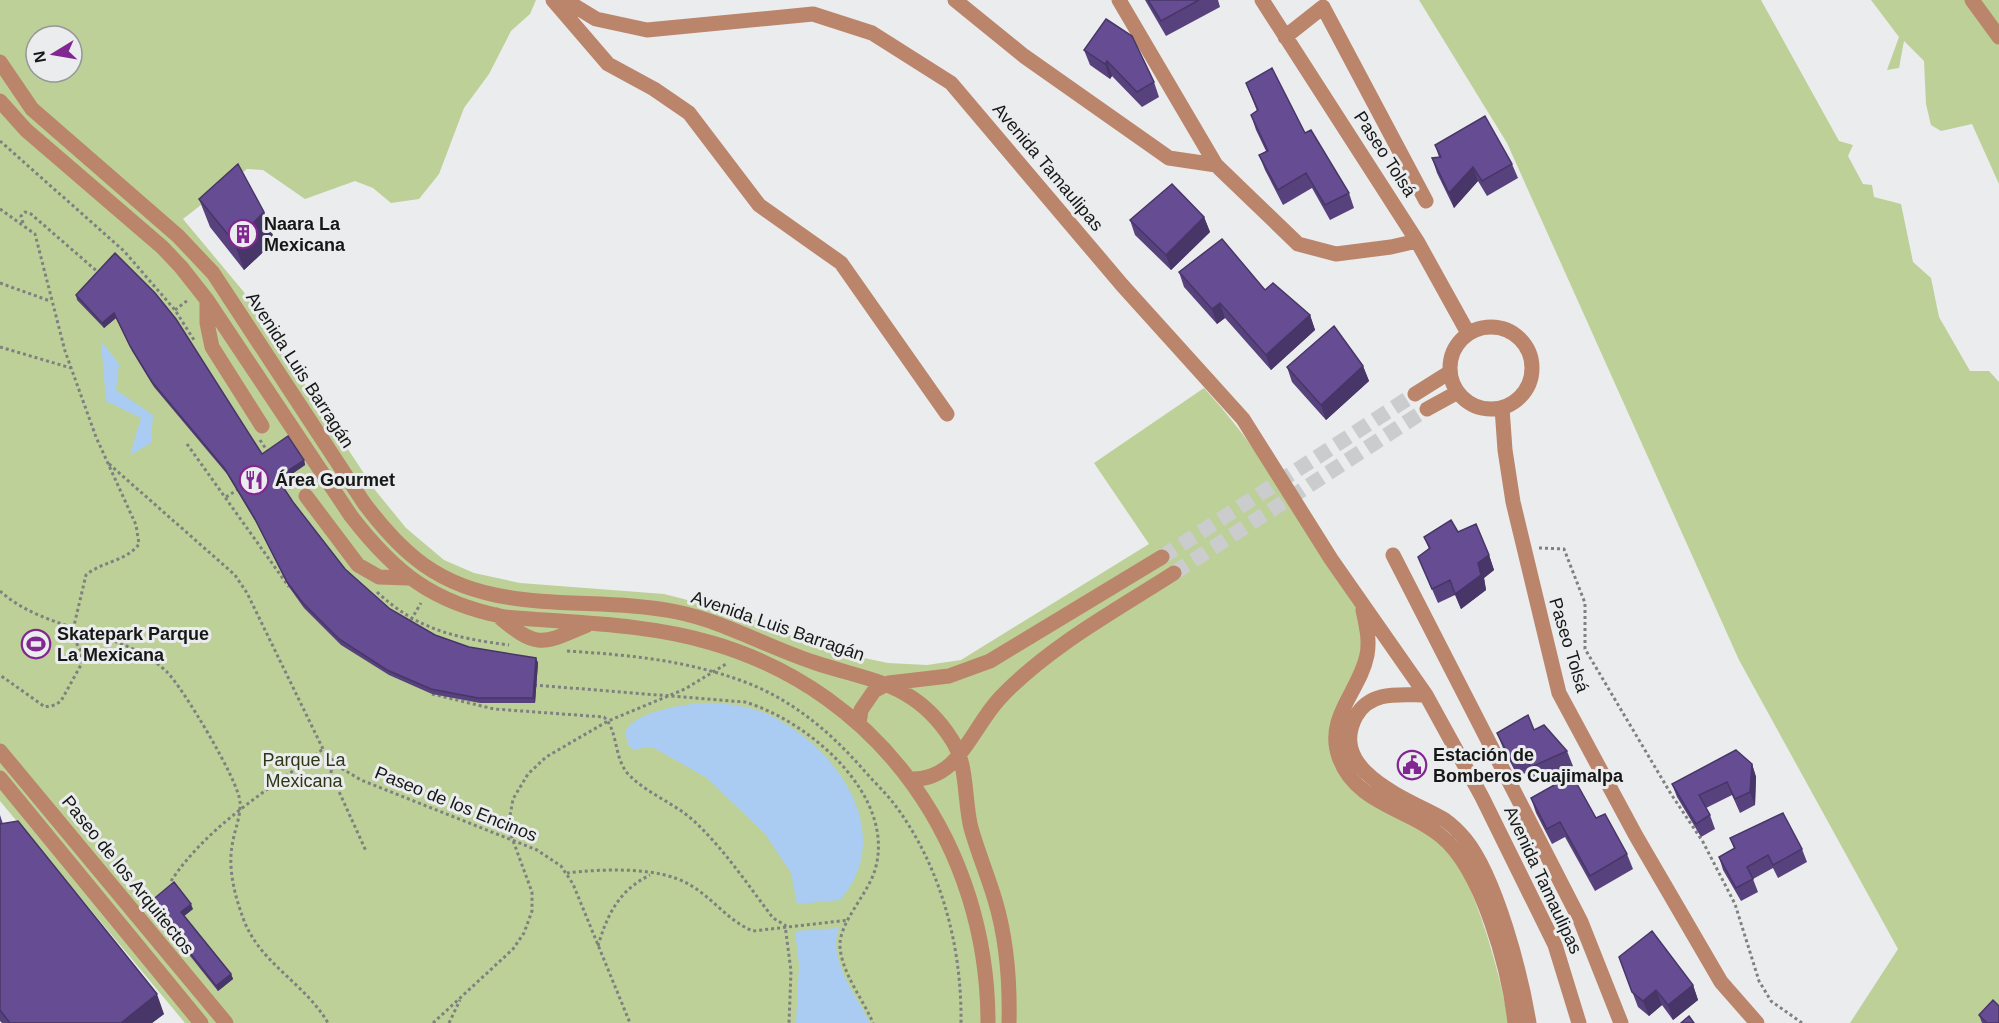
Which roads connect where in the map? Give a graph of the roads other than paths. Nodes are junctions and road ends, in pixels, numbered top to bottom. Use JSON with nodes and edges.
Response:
{"nodes":[{"id":1,"x":553,"y":0,"type":"edge"},
{"id":2,"x":565,"y":0,"type":"edge"},
{"id":3,"x":955,"y":0,"type":"edge"},
{"id":4,"x":1119,"y":0,"type":"edge"},
{"id":5,"x":1262,"y":0,"type":"edge"},
{"id":6,"x":1972,"y":0,"type":"edge"},
{"id":7,"x":1285,"y":37,"type":"junction"},
{"id":8,"x":1999,"y":37,"type":"edge"},
{"id":9,"x":0,"y":62,"type":"edge"},
{"id":10,"x":5,"y":85,"type":"edge"},
{"id":11,"x":0,"y":101,"type":"edge"},
{"id":12,"x":1216,"y":165,"type":"junction"},
{"id":13,"x":1426,"y":201,"type":"dead end"},
{"id":14,"x":1417,"y":241,"type":"junction"},
{"id":15,"x":207,"y":300,"type":"junction"},
{"id":16,"x":1468,"y":333,"type":"junction"},
{"id":17,"x":1450,"y":372,"type":"junction"},
{"id":18,"x":1458,"y":392,"type":"junction"},
{"id":19,"x":1415,"y":394,"type":"tunnel mouth"},
{"id":20,"x":1503,"y":408,"type":"junction"},
{"id":21,"x":1427,"y":409,"type":"tunnel mouth"},
{"id":22,"x":947,"y":414,"type":"dead end"},
{"id":23,"x":259,"y":430,"type":"road end"},
{"id":24,"x":300,"y":494,"type":"road end"},
{"id":25,"x":1393,"y":555,"type":"dead end"},
{"id":26,"x":1162,"y":557,"type":"tunnel mouth"},
{"id":27,"x":431,"y":570,"type":"junction"},
{"id":28,"x":1174,"y":573,"type":"tunnel mouth"},
{"id":29,"x":414,"y":582,"type":"junction"},
{"id":30,"x":1362,"y":604,"type":"junction"},
{"id":31,"x":889,"y":683,"type":"junction"},
{"id":32,"x":1425,"y":696,"type":"junction"},
{"id":33,"x":859,"y":724,"type":"junction"},
{"id":34,"x":0,"y":751,"type":"edge"},
{"id":35,"x":959,"y":754,"type":"junction"},
{"id":36,"x":0,"y":778,"type":"edge"},
{"id":37,"x":910,"y":779,"type":"junction"},
{"id":38,"x":182,"y":971,"type":"junction"},
{"id":39,"x":166,"y":983,"type":"junction"},
{"id":40,"x":201,"y":1023,"type":"edge"},
{"id":41,"x":226,"y":1023,"type":"edge"},
{"id":42,"x":988,"y":1023,"type":"edge"},
{"id":43,"x":1009,"y":1023,"type":"edge"},
{"id":44,"x":1515,"y":1023,"type":"edge"},
{"id":45,"x":1529,"y":1023,"type":"edge"},
{"id":46,"x":1579,"y":1023,"type":"edge"},
{"id":47,"x":1622,"y":1023,"type":"edge"},
{"id":48,"x":1757,"y":1023,"type":"edge"}],
"edges":[{"from":1,"to":22,"type":"street"},
{"from":2,"to":30,"type":"street","name":"Avenida Tamaulipas"},
{"from":3,"to":12,"type":"street"},
{"from":4,"to":12,"type":"street"},
{"from":5,"to":7,"type":"street","name":"Paseo Tolsá"},
{"from":6,"to":8,"type":"street"},
{"from":7,"to":13,"type":"street"},
{"from":7,"to":14,"type":"street","name":"Paseo Tolsá"},
{"from":9,"to":10,"type":"street","name":"Avenida Luis Barragán"},
{"from":10,"to":27,"type":"street","name":"Avenida Luis Barragán"},
{"from":11,"to":15,"type":"street","name":"Avenida Luis Barragán"},
{"from":12,"to":14,"type":"street"},
{"from":14,"to":16,"type":"street","name":"Paseo Tolsá"},
{"from":15,"to":23,"type":"street"},
{"from":15,"to":29,"type":"street","name":"Avenida Luis Barragán"},
{"from":16,"to":17,"type":"street"},
{"from":16,"to":20,"type":"street"},
{"from":17,"to":18,"type":"street"},
{"from":17,"to":19,"type":"street"},
{"from":18,"to":20,"type":"street"},
{"from":18,"to":21,"type":"street"},
{"from":20,"to":48,"type":"street","name":"Paseo Tolsá"},
{"from":24,"to":29,"type":"street"},
{"from":25,"to":47,"type":"street"},
{"from":26,"to":31,"type":"street","name":"Avenida Luis Barragán"},
{"from":27,"to":29,"type":"street"},
{"from":27,"to":31,"type":"street","name":"Avenida Luis Barragán"},
{"from":28,"to":35,"type":"street"},
{"from":29,"to":33,"type":"street","name":"Avenida Luis Barragán"},
{"from":30,"to":32,"type":"street","name":"Avenida Tamaulipas"},
{"from":30,"to":44,"type":"street","name":"Avenida Tamaulipas"},
{"from":31,"to":33,"type":"street"},
{"from":31,"to":35,"type":"street","name":"Avenida Luis Barragán"},
{"from":32,"to":45,"type":"street"},
{"from":32,"to":46,"type":"street","name":"Avenida Tamaulipas"},
{"from":33,"to":37,"type":"street","name":"Avenida Luis Barragán"},
{"from":34,"to":38,"type":"street","name":"Paseo de los Arquitectos"},
{"from":35,"to":37,"type":"street"},
{"from":35,"to":43,"type":"street","name":"Avenida Luis Barragán"},
{"from":36,"to":39,"type":"street","name":"Paseo de los Arquitectos"},
{"from":37,"to":42,"type":"street","name":"Avenida Luis Barragán"},
{"from":38,"to":39,"type":"street"},
{"from":38,"to":41,"type":"street","name":"Paseo de los Arquitectos"},
{"from":39,"to":40,"type":"street","name":"Paseo de los Arquitectos"}]}
